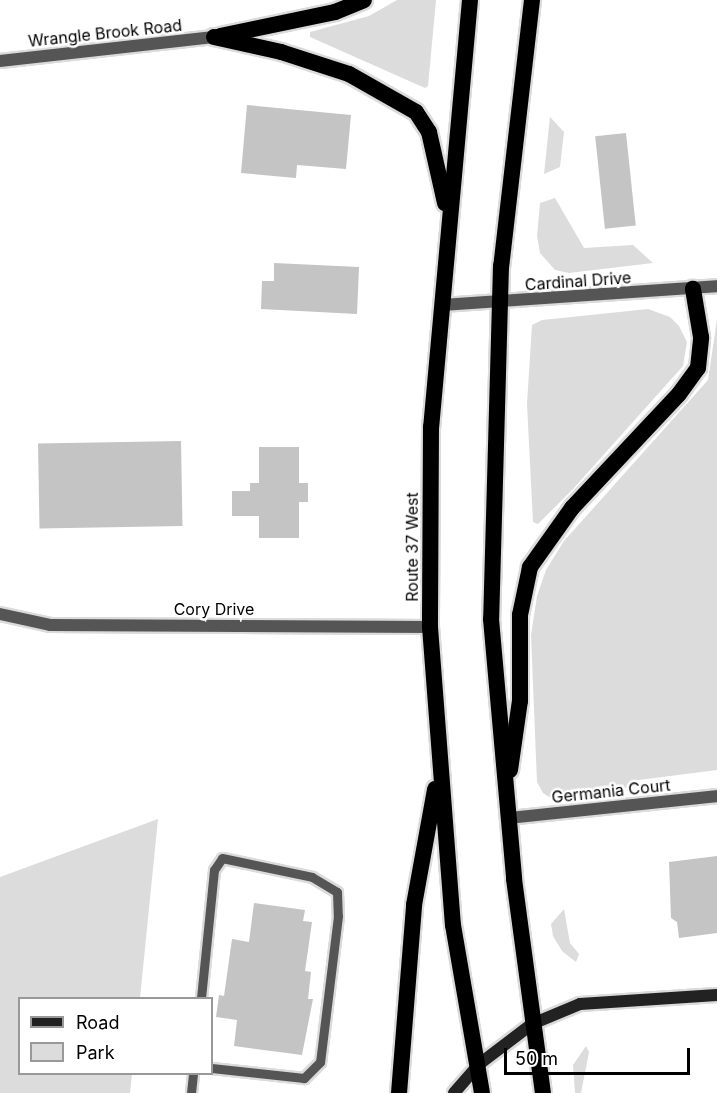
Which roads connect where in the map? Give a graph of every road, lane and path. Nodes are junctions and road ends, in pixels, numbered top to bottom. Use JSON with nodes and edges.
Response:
{"nodes":[{"id":1,"x":364,"y":0,"type":"edge"},
{"id":2,"x":470,"y":0,"type":"edge"},
{"id":3,"x":532,"y":0,"type":"edge"},
{"id":4,"x":214,"y":38,"type":"junction"},
{"id":5,"x":0,"y":61,"type":"edge"},
{"id":6,"x":448,"y":218,"type":"junction"},
{"id":7,"x":717,"y":286,"type":"edge"},
{"id":8,"x":693,"y":289,"type":"junction"},
{"id":9,"x":499,"y":304,"type":"junction"},
{"id":10,"x":441,"y":305,"type":"junction"},
{"id":11,"x":0,"y":614,"type":"edge"},
{"id":12,"x":430,"y":627,"type":"junction"},
{"id":13,"x":440,"y":768,"type":"junction"},
{"id":14,"x":717,"y":796,"type":"edge"},
{"id":15,"x":506,"y":797,"type":"junction"},
{"id":16,"x":509,"y":818,"type":"junction"},
{"id":17,"x":717,"y":995,"type":"edge"},
{"id":18,"x":201,"y":997,"type":"edge"},
{"id":19,"x":531,"y":1024,"type":"junction"},
{"id":20,"x":478,"y":1065,"type":"junction"},
{"id":21,"x":213,"y":1068,"type":"edge"},
{"id":22,"x":193,"y":1075,"type":"edge"},
{"id":23,"x":191,"y":1093,"type":"edge"},
{"id":24,"x":399,"y":1093,"type":"edge"},
{"id":25,"x":454,"y":1093,"type":"edge"},
{"id":26,"x":482,"y":1093,"type":"edge"},
{"id":27,"x":543,"y":1093,"type":"edge"}],
"edges":[{"from":1,"to":4,"type":"highway"},
{"from":2,"to":6,"type":"highway","name":"Route 37 West"},
{"from":3,"to":9,"type":"highway"},
{"from":4,"to":5,"type":"street","name":"Wrangle Brook Road"},
{"from":4,"to":6,"type":"highway"},
{"from":6,"to":10,"type":"highway","name":"Route 37 West"},
{"from":7,"to":8,"type":"street","name":"Cardinal Drive"},
{"from":8,"to":9,"type":"street","name":"Cardinal Drive"},
{"from":8,"to":15,"type":"highway"},
{"from":9,"to":10,"type":"street","name":"Cardinal Drive"},
{"from":9,"to":15,"type":"highway"},
{"from":10,"to":12,"type":"highway","name":"Route 37 West"},
{"from":11,"to":12,"type":"street","name":"Cory Drive"},
{"from":12,"to":13,"type":"highway","name":"Route 37 West"},
{"from":13,"to":20,"type":"highway","name":"Route 37 West"},
{"from":13,"to":24,"type":"highway"},
{"from":14,"to":16,"type":"street","name":"Germania Court"},
{"from":15,"to":16,"type":"highway"},
{"from":16,"to":19,"type":"highway"},
{"from":17,"to":19,"type":"main road"},
{"from":18,"to":21,"type":"lane"},
{"from":19,"to":20,"type":"main road"},
{"from":19,"to":27,"type":"highway"},
{"from":20,"to":25,"type":"main road"},
{"from":20,"to":26,"type":"highway","name":"Route 37 West"},
{"from":22,"to":23,"type":"lane"}]}
